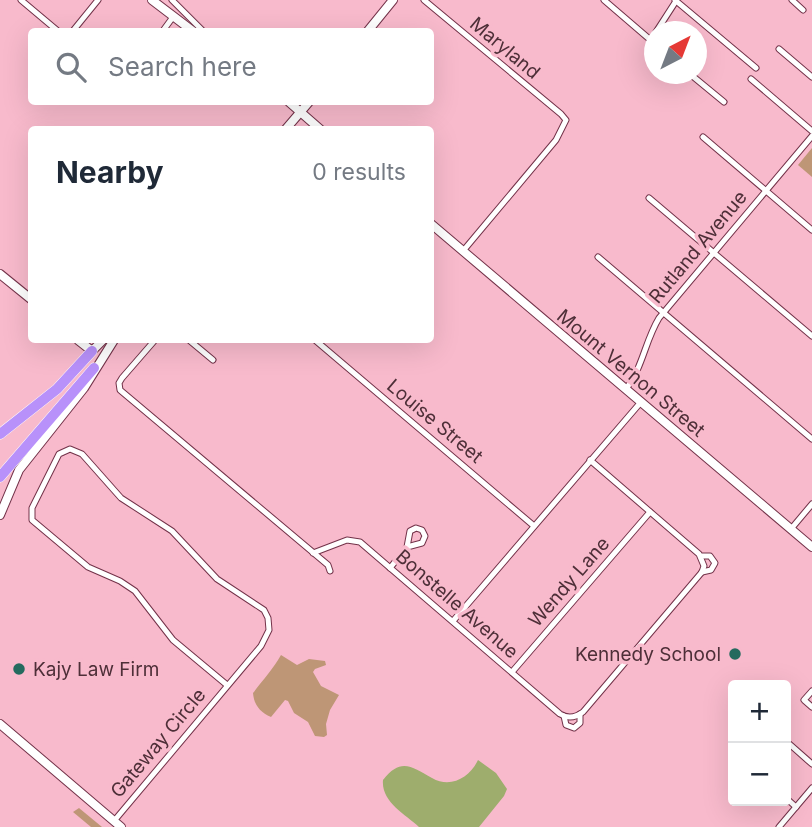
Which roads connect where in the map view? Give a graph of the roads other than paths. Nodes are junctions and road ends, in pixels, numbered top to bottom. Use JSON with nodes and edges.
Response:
{"nodes":[{"id":1,"x":21,"y":0,"type":"edge"},
{"id":2,"x":98,"y":0,"type":"edge"},
{"id":3,"x":152,"y":0,"type":"edge"},
{"id":4,"x":174,"y":0,"type":"edge"},
{"id":5,"x":393,"y":0,"type":"edge"},
{"id":6,"x":424,"y":0,"type":"edge"},
{"id":7,"x":604,"y":0,"type":"edge"},
{"id":8,"x":676,"y":0,"type":"edge"},
{"id":9,"x":792,"y":0,"type":"edge"},
{"id":10,"x":803,"y":9,"type":"dead end"},
{"id":11,"x":173,"y":17,"type":"junction"},
{"id":12,"x":662,"y":21,"type":"edge"},
{"id":13,"x":54,"y":28,"type":"edge"},
{"id":14,"x":75,"y":28,"type":"edge"},
{"id":15,"x":165,"y":28,"type":"edge"},
{"id":16,"x":188,"y":28,"type":"edge"},
{"id":17,"x":200,"y":28,"type":"edge"},
{"id":18,"x":370,"y":28,"type":"edge"},
{"id":19,"x":644,"y":34,"type":"edge"},
{"id":20,"x":779,"y":49,"type":"dead end"},
{"id":21,"x":756,"y":68,"type":"dead end"},
{"id":22,"x":812,"y":77,"type":"edge"},
{"id":23,"x":751,"y":79,"type":"dead end"},
{"id":24,"x":702,"y":84,"type":"edge"},
{"id":25,"x":724,"y":102,"type":"dead end"},
{"id":26,"x":292,"y":105,"type":"edge"},
{"id":27,"x":306,"y":105,"type":"edge"},
{"id":28,"x":300,"y":112,"type":"junction"},
{"id":29,"x":288,"y":126,"type":"edge"},
{"id":30,"x":316,"y":126,"type":"edge"},
{"id":31,"x":812,"y":133,"type":"edge"},
{"id":32,"x":703,"y":137,"type":"dead end"},
{"id":33,"x":766,"y":191,"type":"junction"},
{"id":34,"x":649,"y":198,"type":"dead end"},
{"id":35,"x":434,"y":226,"type":"edge"},
{"id":36,"x":812,"y":230,"type":"edge"},
{"id":37,"x":463,"y":251,"type":"junction"},
{"id":38,"x":714,"y":253,"type":"junction"},
{"id":39,"x":598,"y":257,"type":"dead end"},
{"id":40,"x":0,"y":274,"type":"edge"},
{"id":41,"x":28,"y":297,"type":"edge"},
{"id":42,"x":663,"y":313,"type":"junction"},
{"id":43,"x":812,"y":337,"type":"edge"},
{"id":44,"x":82,"y":343,"type":"edge"},
{"id":45,"x":100,"y":343,"type":"edge"},
{"id":46,"x":112,"y":343,"type":"edge"},
{"id":47,"x":152,"y":343,"type":"edge"},
{"id":48,"x":193,"y":343,"type":"edge"},
{"id":49,"x":320,"y":343,"type":"edge"},
{"id":50,"x":92,"y":351,"type":"junction"},
{"id":51,"x":213,"y":360,"type":"dead end"},
{"id":52,"x":94,"y":368,"type":"junction"},
{"id":53,"x":626,"y":389,"type":"junction"},
{"id":54,"x":641,"y":402,"type":"junction"},
{"id":55,"x":0,"y":434,"type":"edge"},
{"id":56,"x":812,"y":439,"type":"edge"},
{"id":57,"x":590,"y":460,"type":"junction"},
{"id":58,"x":0,"y":477,"type":"edge"},
{"id":59,"x":812,"y":504,"type":"edge"},
{"id":60,"x":650,"y":512,"type":"junction"},
{"id":61,"x":0,"y":515,"type":"edge"},
{"id":62,"x":534,"y":526,"type":"junction"},
{"id":63,"x":791,"y":529,"type":"junction"},
{"id":64,"x":407,"y":547,"type":"dead end"},
{"id":65,"x":812,"y":547,"type":"edge"},
{"id":66,"x":313,"y":553,"type":"junction"},
{"id":67,"x":701,"y":556,"type":"junction"},
{"id":68,"x":390,"y":568,"type":"junction"},
{"id":69,"x":330,"y":571,"type":"dead end"},
{"id":70,"x":702,"y":572,"type":"junction"},
{"id":71,"x":453,"y":621,"type":"junction"},
{"id":72,"x":512,"y":672,"type":"junction"},
{"id":73,"x":227,"y":685,"type":"junction"},
{"id":74,"x":812,"y":691,"type":"edge"},
{"id":75,"x":812,"y":707,"type":"edge"},
{"id":76,"x":580,"y":714,"type":"junction"},
{"id":77,"x":564,"y":716,"type":"junction"},
{"id":78,"x":0,"y":724,"type":"edge"},
{"id":79,"x":788,"y":743,"type":"edge"},
{"id":80,"x":812,"y":764,"type":"edge"},
{"id":81,"x":812,"y":788,"type":"edge"},
{"id":82,"x":791,"y":802,"type":"edge"},
{"id":83,"x":796,"y":807,"type":"junction"},
{"id":84,"x":117,"y":824,"type":"edge"},
{"id":85,"x":779,"y":827,"type":"edge"}],
"edges":[{"from":1,"to":13,"type":"street"},
{"from":2,"to":14,"type":"street"},
{"from":3,"to":11,"type":"street"},
{"from":4,"to":17,"type":"street"},
{"from":5,"to":18,"type":"street"},
{"from":6,"to":37,"type":"street","name":"Maryland"},
{"from":7,"to":19,"type":"street"},
{"from":8,"to":12,"type":"street"},
{"from":8,"to":21,"type":"street"},
{"from":9,"to":10,"type":"street"},
{"from":11,"to":15,"type":"street"},
{"from":11,"to":16,"type":"street"},
{"from":20,"to":22,"type":"street"},
{"from":23,"to":31,"type":"street"},
{"from":24,"to":25,"type":"street"},
{"from":26,"to":28,"type":"street"},
{"from":27,"to":28,"type":"street"},
{"from":28,"to":29,"type":"street"},
{"from":28,"to":30,"type":"street"},
{"from":31,"to":33,"type":"street","name":"Rutland Avenue"},
{"from":32,"to":33,"type":"street"},
{"from":33,"to":36,"type":"street"},
{"from":33,"to":38,"type":"street","name":"Rutland Avenue"},
{"from":34,"to":38,"type":"street"},
{"from":35,"to":37,"type":"street","name":"Mount Vernon Street"},
{"from":37,"to":53,"type":"street","name":"Mount Vernon Street"},
{"from":38,"to":42,"type":"street","name":"Rutland Avenue"},
{"from":38,"to":43,"type":"street"},
{"from":39,"to":42,"type":"street"},
{"from":40,"to":41,"type":"street"},
{"from":42,"to":53,"type":"street","name":"Rutland Avenue"},
{"from":42,"to":56,"type":"street"},
{"from":44,"to":50,"type":"street"},
{"from":45,"to":50,"type":"street"},
{"from":46,"to":52,"type":"street"},
{"from":47,"to":66,"type":"street"},
{"from":48,"to":51,"type":"street"},
{"from":49,"to":62,"type":"street","name":"Louise Street"},
{"from":50,"to":55,"type":"highway"},
{"from":52,"to":58,"type":"highway"},
{"from":52,"to":61,"type":"street"},
{"from":53,"to":54,"type":"street","name":"Mount Vernon Street"},
{"from":54,"to":57,"type":"street"},
{"from":54,"to":63,"type":"street","name":"Mount Vernon Street"},
{"from":57,"to":60,"type":"street"},
{"from":57,"to":62,"type":"street"},
{"from":59,"to":63,"type":"street"},
{"from":60,"to":67,"type":"street"},
{"from":60,"to":72,"type":"street","name":"Wendy Lane"},
{"from":62,"to":71,"type":"street"},
{"from":63,"to":65,"type":"street","name":"Mount Vernon Street"},
{"from":64,"to":68,"type":"street"},
{"from":66,"to":68,"type":"street","name":"Bonstelle Avenue"},
{"from":66,"to":69,"type":"street"},
{"from":67,"to":70,"type":"street"},
{"from":67,"to":70,"type":"street"},
{"from":68,"to":71,"type":"street","name":"Bonstelle Avenue"},
{"from":70,"to":76,"type":"street"},
{"from":71,"to":72,"type":"street","name":"Bonstelle Avenue"},
{"from":72,"to":77,"type":"street","name":"Bonstelle Avenue"},
{"from":73,"to":73,"type":"street","name":"Gateway Circle"},
{"from":73,"to":84,"type":"street","name":"Gateway Circle"},
{"from":74,"to":75,"type":"street"},
{"from":76,"to":77,"type":"street","name":"Bonstelle Avenue"},
{"from":76,"to":77,"type":"street"},
{"from":78,"to":84,"type":"street"},
{"from":79,"to":80,"type":"street"},
{"from":81,"to":83,"type":"street"},
{"from":82,"to":83,"type":"street"},
{"from":83,"to":85,"type":"street"}]}
